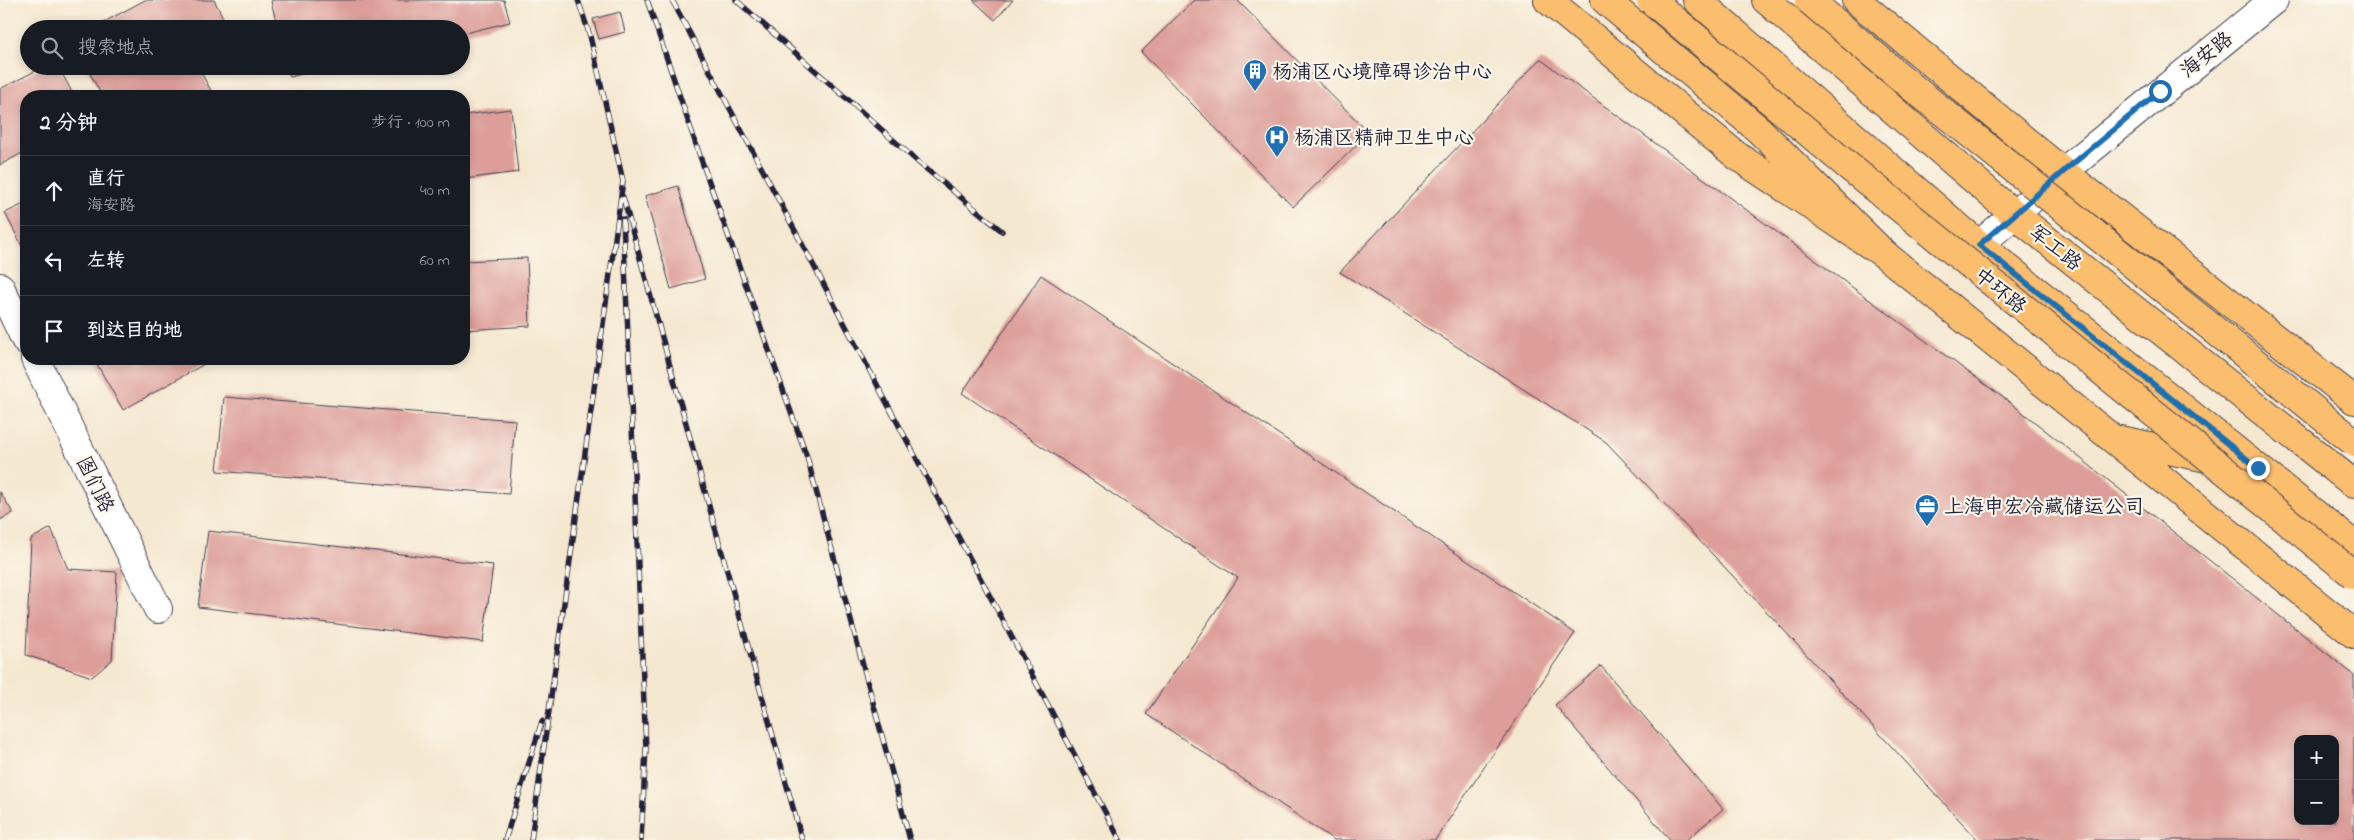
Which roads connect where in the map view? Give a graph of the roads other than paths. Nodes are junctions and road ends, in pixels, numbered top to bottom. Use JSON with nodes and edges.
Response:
{"nodes":[{"id":1,"x":1548,"y":0,"type":"edge"},
{"id":2,"x":1605,"y":0,"type":"edge"},
{"id":3,"x":1651,"y":0,"type":"edge"},
{"id":4,"x":1697,"y":0,"type":"edge"},
{"id":5,"x":1766,"y":0,"type":"edge"},
{"id":6,"x":1809,"y":0,"type":"edge"},
{"id":7,"x":1856,"y":0,"type":"edge"},
{"id":8,"x":2274,"y":0,"type":"edge"},
{"id":9,"x":2063,"y":172,"type":"junction"},
{"id":10,"x":2014,"y":214,"type":"junction"},
{"id":11,"x":1979,"y":245,"type":"junction"},
{"id":12,"x":1884,"y":254,"type":"junction"},
{"id":13,"x":0,"y":287,"type":"edge"},
{"id":14,"x":20,"y":329,"type":"edge"},
{"id":15,"x":38,"y":365,"type":"edge"},
{"id":16,"x":2354,"y":400,"type":"edge"},
{"id":17,"x":2116,"y":440,"type":"junction"},
{"id":18,"x":2354,"y":442,"type":"edge"},
{"id":19,"x":2258,"y":468,"type":"junction"},
{"id":20,"x":2354,"y":484,"type":"edge"},
{"id":21,"x":2354,"y":545,"type":"edge"},
{"id":22,"x":2354,"y":575,"type":"edge"},
{"id":23,"x":158,"y":609,"type":"dead end"},
{"id":24,"x":2354,"y":634,"type":"edge"}],
"edges":[{"from":1,"to":12,"type":"main road"},
{"from":2,"to":12,"type":"main road"},
{"from":3,"to":22,"type":"main road","name":"中环路","bridge":true},
{"from":4,"to":11,"type":"main road"},
{"from":5,"to":10,"type":"main road","name":"军工路"},
{"from":6,"to":18,"type":"main road","bridge":true},
{"from":7,"to":9,"type":"main road"},
{"from":8,"to":9,"type":"street","name":"海安路"},
{"from":9,"to":10,"type":"street","name":"海安路"},
{"from":9,"to":16,"type":"main road"},
{"from":10,"to":11,"type":"street","name":"海安路"},
{"from":10,"to":20,"type":"main road","name":"军工路"},
{"from":11,"to":19,"type":"main road"},
{"from":12,"to":17,"type":"main road"},
{"from":13,"to":14,"type":"street"},
{"from":15,"to":23,"type":"street","name":"图们路"},
{"from":17,"to":19,"type":"main road"},
{"from":17,"to":24,"type":"main road"},
{"from":19,"to":21,"type":"main road"}]}
